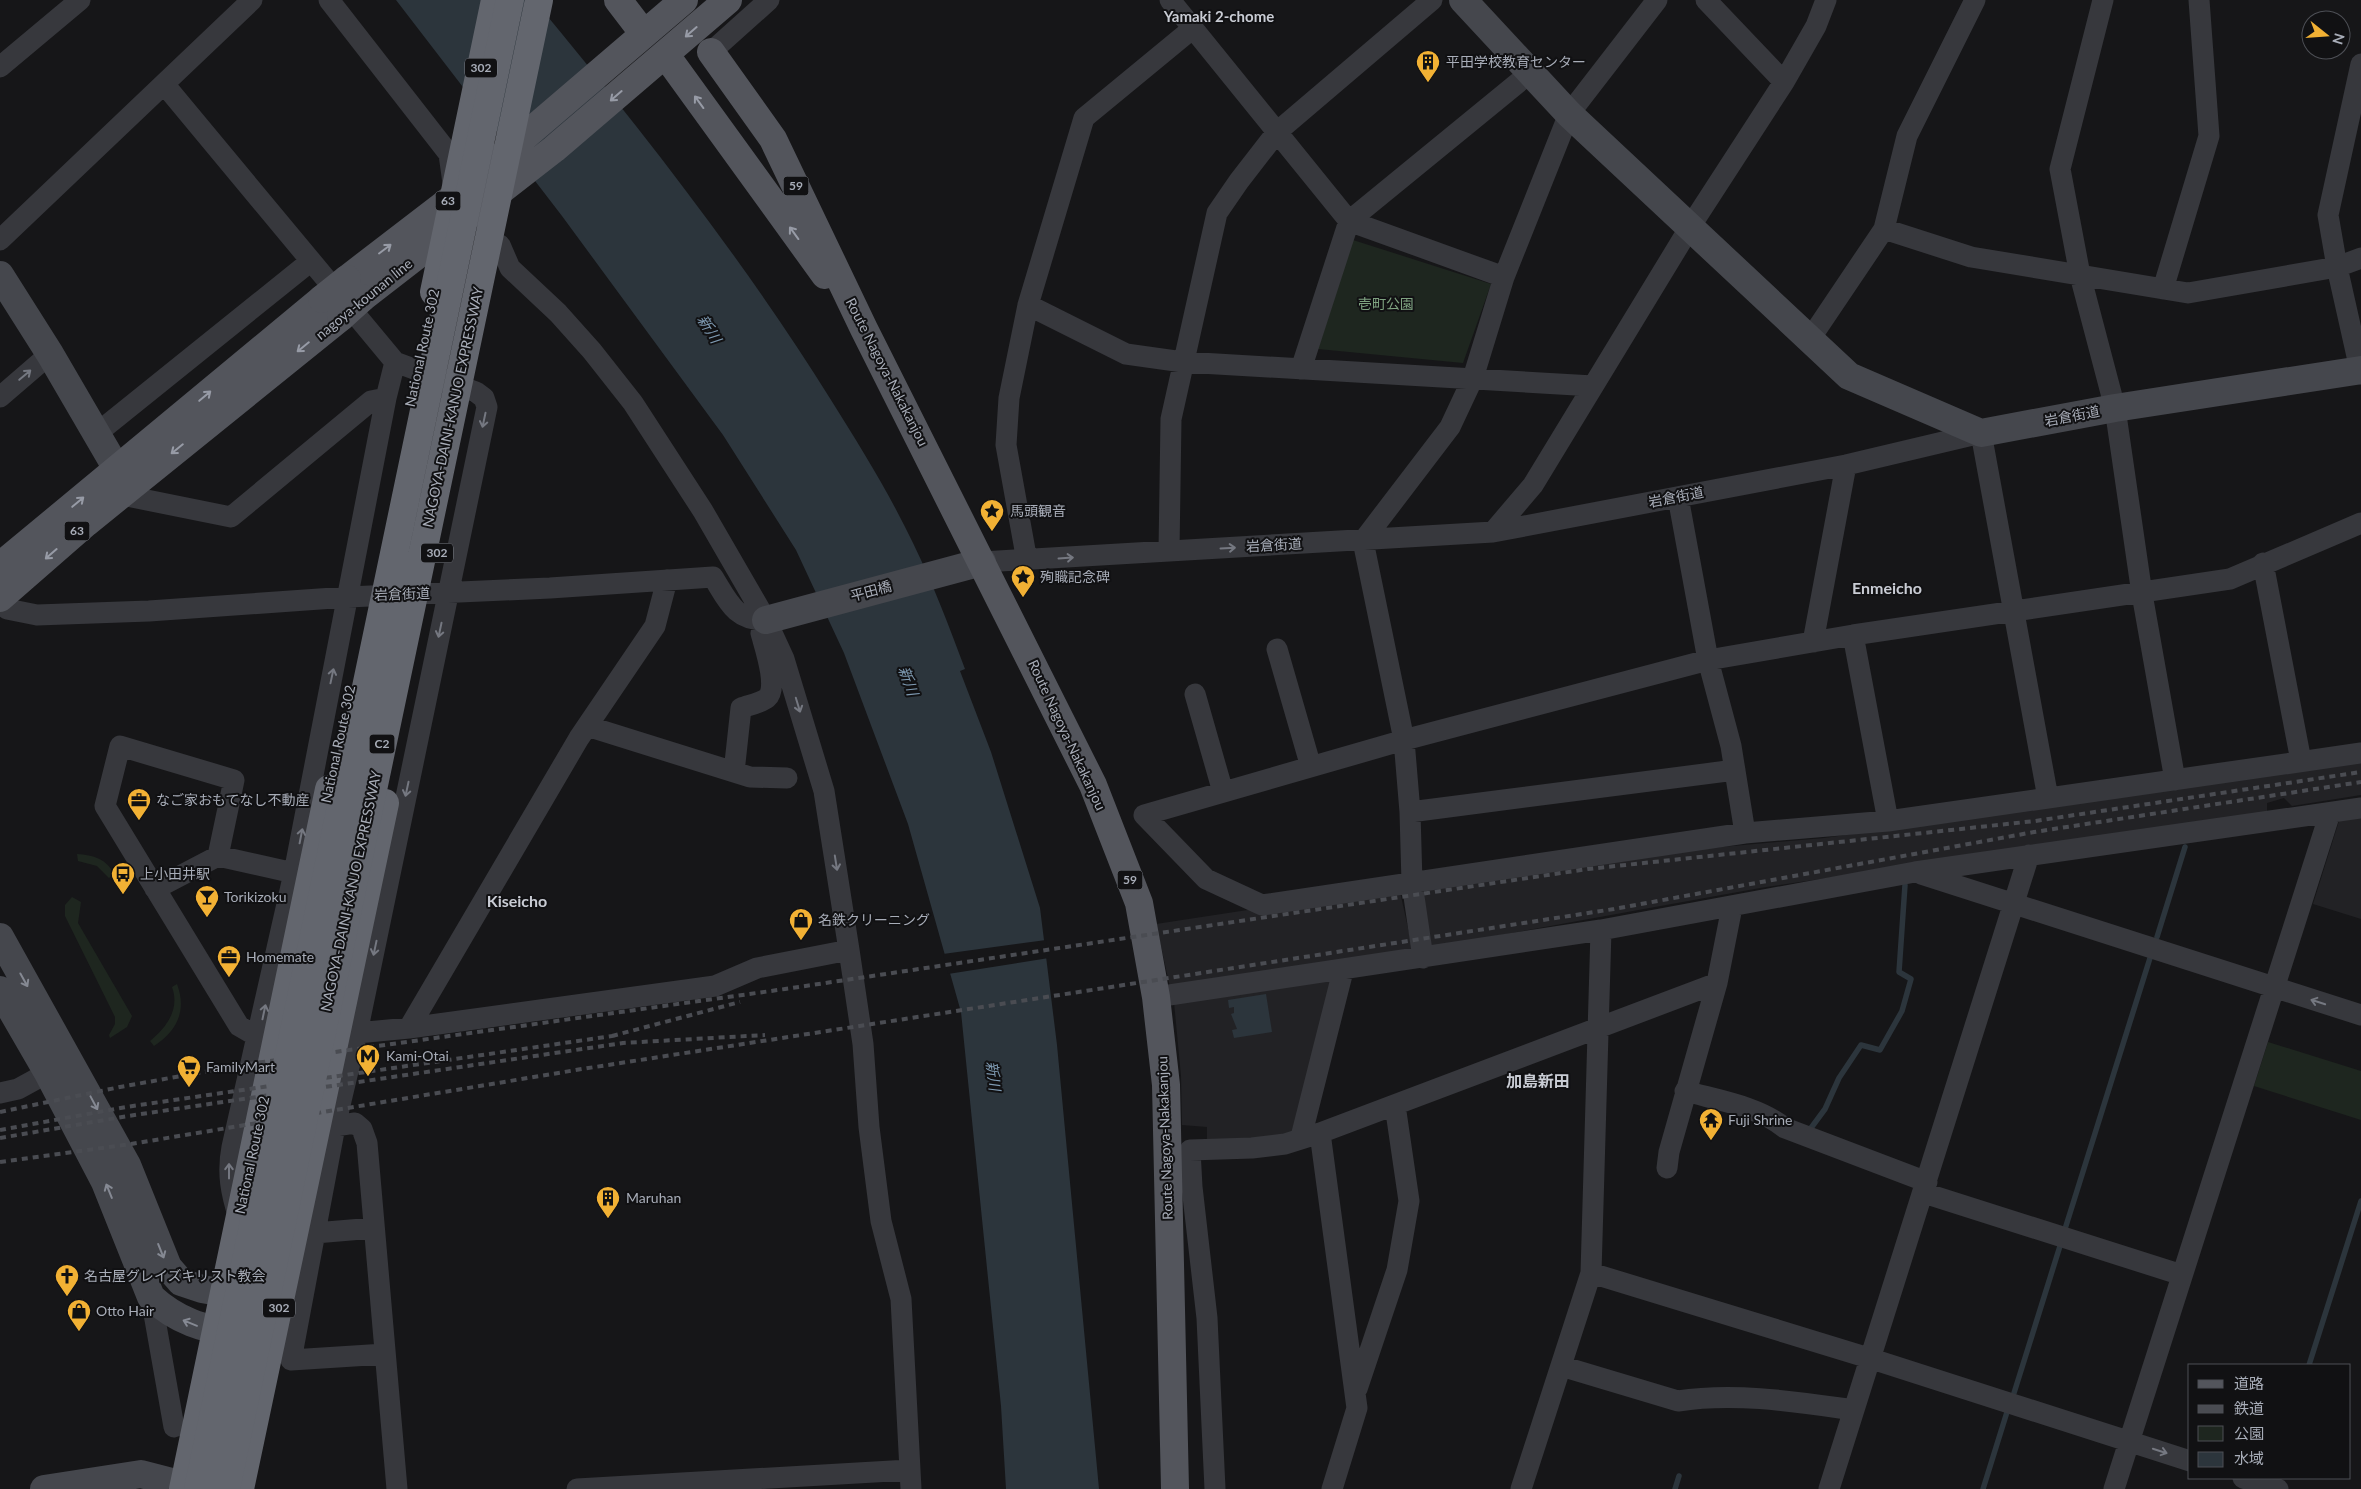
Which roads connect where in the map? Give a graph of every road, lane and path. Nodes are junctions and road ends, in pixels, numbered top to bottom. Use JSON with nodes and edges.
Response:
{"nodes":[{"id":1,"x":80,"y":0,"type":"edge"},
{"id":2,"x":252,"y":0,"type":"edge"},
{"id":3,"x":329,"y":0,"type":"edge"},
{"id":4,"x":496,"y":0,"type":"edge"},
{"id":5,"x":510,"y":0,"type":"edge"},
{"id":6,"x":539,"y":0,"type":"edge"},
{"id":7,"x":552,"y":0,"type":"edge"},
{"id":8,"x":618,"y":0,"type":"edge"},
{"id":9,"x":684,"y":0,"type":"edge"},
{"id":10,"x":728,"y":0,"type":"edge"},
{"id":11,"x":769,"y":0,"type":"edge"},
{"id":12,"x":1170,"y":0,"type":"edge"},
{"id":13,"x":1432,"y":0,"type":"edge"},
{"id":14,"x":1463,"y":0,"type":"edge"},
{"id":15,"x":1657,"y":0,"type":"edge"},
{"id":16,"x":1706,"y":0,"type":"edge"},
{"id":17,"x":1826,"y":0,"type":"edge"},
{"id":18,"x":1976,"y":0,"type":"edge"},
{"id":19,"x":2103,"y":0,"type":"edge"},
{"id":20,"x":2198,"y":0,"type":"edge"},
{"id":21,"x":1192,"y":29,"type":"junction"},
{"id":22,"x":639,"y":38,"type":"junction"},
{"id":23,"x":711,"y":52,"type":"joint"},
{"id":24,"x":659,"y":59,"type":"junction"},
{"id":25,"x":2361,"y":64,"type":"edge"},
{"id":26,"x":0,"y":67,"type":"edge"},
{"id":27,"x":1531,"y":72,"type":"junction"},
{"id":28,"x":1784,"y":82,"type":"junction"},
{"id":29,"x":164,"y":84,"type":"junction"},
{"id":30,"x":1570,"y":114,"type":"junction"},
{"id":31,"x":531,"y":125,"type":"junction"},
{"id":32,"x":1277,"y":132,"type":"junction"},
{"id":33,"x":513,"y":180,"type":"junction"},
{"id":34,"x":455,"y":196,"type":"junction"},
{"id":35,"x":1349,"y":221,"type":"junction"},
{"id":36,"x":1690,"y":227,"type":"junction"},
{"id":37,"x":1884,"y":229,"type":"junction"},
{"id":38,"x":447,"y":233,"type":"junction"},
{"id":39,"x":0,"y":240,"type":"edge"},
{"id":40,"x":500,"y":245,"type":"junction"},
{"id":41,"x":2361,"y":258,"type":"edge"},
{"id":42,"x":311,"y":261,"type":"junction"},
{"id":43,"x":2336,"y":267,"type":"junction"},
{"id":44,"x":0,"y":275,"type":"edge"},
{"id":45,"x":2080,"y":275,"type":"junction"},
{"id":46,"x":1504,"y":277,"type":"junction"},
{"id":47,"x":2163,"y":288,"type":"junction"},
{"id":48,"x":354,"y":289,"type":"junction"},
{"id":49,"x":1028,"y":305,"type":"junction"},
{"id":50,"x":331,"y":308,"type":"junction"},
{"id":51,"x":864,"y":329,"type":"junction"},
{"id":52,"x":1810,"y":339,"type":"junction"},
{"id":53,"x":50,"y":354,"type":"junction"},
{"id":54,"x":395,"y":362,"type":"junction"},
{"id":55,"x":1183,"y":362,"type":"junction"},
{"id":56,"x":1301,"y":369,"type":"junction"},
{"id":57,"x":2361,"y":371,"type":"edge"},
{"id":58,"x":1473,"y":378,"type":"junction"},
{"id":59,"x":1593,"y":386,"type":"junction"},
{"id":60,"x":0,"y":396,"type":"edge"},
{"id":61,"x":386,"y":398,"type":"junction"},
{"id":62,"x":2115,"y":408,"type":"junction"},
{"id":63,"x":1981,"y":433,"type":"junction"},
{"id":64,"x":96,"y":434,"type":"junction"},
{"id":65,"x":1846,"y":465,"type":"junction"},
{"id":66,"x":117,"y":469,"type":"junction"},
{"id":67,"x":122,"y":495,"type":"junction"},
{"id":68,"x":1678,"y":497,"type":"junction"},
{"id":69,"x":2361,"y":523,"type":"edge"},
{"id":70,"x":1493,"y":532,"type":"junction"},
{"id":71,"x":1363,"y":541,"type":"junction"},
{"id":72,"x":1169,"y":551,"type":"junction"},
{"id":73,"x":1028,"y":561,"type":"junction"},
{"id":74,"x":982,"y":562,"type":"junction"},
{"id":75,"x":2263,"y":563,"type":"junction"},
{"id":76,"x":0,"y":566,"type":"edge"},
{"id":77,"x":667,"y":580,"type":"junction"},
{"id":78,"x":447,"y":593,"type":"junction"},
{"id":79,"x":2142,"y":594,"type":"junction"},
{"id":80,"x":348,"y":596,"type":"junction"},
{"id":81,"x":0,"y":600,"type":"edge"},
{"id":82,"x":2012,"y":612,"type":"junction"},
{"id":83,"x":769,"y":618,"type":"junction"},
{"id":84,"x":1853,"y":635,"type":"junction"},
{"id":85,"x":1813,"y":642,"type":"junction"},
{"id":86,"x":1277,"y":649,"type":"dead end"},
{"id":87,"x":1708,"y":660,"type":"junction"},
{"id":88,"x":1195,"y":694,"type":"dead end"},
{"id":89,"x":587,"y":726,"type":"junction"},
{"id":90,"x":1404,"y":740,"type":"junction"},
{"id":91,"x":2361,"y":753,"type":"edge"},
{"id":92,"x":2301,"y":762,"type":"junction"},
{"id":93,"x":1311,"y":767,"type":"junction"},
{"id":94,"x":1735,"y":770,"type":"junction"},
{"id":95,"x":734,"y":772,"type":"junction"},
{"id":96,"x":787,"y":778,"type":"dead end"},
{"id":97,"x":2175,"y":780,"type":"junction"},
{"id":98,"x":1223,"y":792,"type":"junction"},
{"id":99,"x":2048,"y":798,"type":"junction"},
{"id":100,"x":2361,"y":808,"type":"edge"},
{"id":101,"x":1410,"y":812,"type":"junction"},
{"id":102,"x":2330,"y":813,"type":"junction"},
{"id":103,"x":1888,"y":821,"type":"junction"},
{"id":104,"x":1745,"y":833,"type":"junction"},
{"id":105,"x":2029,"y":855,"type":"junction"},
{"id":106,"x":218,"y":856,"type":"junction"},
{"id":107,"x":1914,"y":872,"type":"junction"},
{"id":108,"x":294,"y":873,"type":"junction"},
{"id":109,"x":1412,"y":883,"type":"junction"},
{"id":110,"x":155,"y":889,"type":"junction"},
{"id":111,"x":2014,"y":904,"type":"junction"},
{"id":112,"x":1732,"y":907,"type":"junction"},
{"id":113,"x":1601,"y":930,"type":"junction"},
{"id":114,"x":0,"y":937,"type":"edge"},
{"id":115,"x":849,"y":950,"type":"junction"},
{"id":116,"x":1423,"y":958,"type":"junction"},
{"id":117,"x":1343,"y":971,"type":"junction"},
{"id":118,"x":1717,"y":982,"type":"junction"},
{"id":119,"x":2274,"y":988,"type":"junction"},
{"id":120,"x":0,"y":990,"type":"edge"},
{"id":121,"x":1156,"y":998,"type":"junction"},
{"id":122,"x":2361,"y":1016,"type":"edge"},
{"id":123,"x":409,"y":1028,"type":"junction"},
{"id":124,"x":1599,"y":1028,"type":"junction"},
{"id":125,"x":357,"y":1032,"type":"junction"},
{"id":126,"x":258,"y":1037,"type":"junction"},
{"id":127,"x":58,"y":1067,"type":"junction"},
{"id":128,"x":1685,"y":1091,"type":"junction"},
{"id":129,"x":0,"y":1093,"type":"edge"},
{"id":130,"x":1395,"y":1106,"type":"junction"},
{"id":131,"x":335,"y":1126,"type":"junction"},
{"id":132,"x":1310,"y":1135,"type":"junction"},
{"id":133,"x":320,"y":1155,"type":"junction"},
{"id":134,"x":1667,"y":1168,"type":"dead end"},
{"id":135,"x":1925,"y":1188,"type":"junction"},
{"id":136,"x":239,"y":1218,"type":"junction"},
{"id":137,"x":374,"y":1228,"type":"junction"},
{"id":138,"x":315,"y":1233,"type":"junction"},
{"id":139,"x":1592,"y":1273,"type":"junction"},
{"id":140,"x":2182,"y":1275,"type":"junction"},
{"id":141,"x":223,"y":1292,"type":"junction"},
{"id":142,"x":151,"y":1297,"type":"junction"},
{"id":143,"x":280,"y":1304,"type":"junction"},
{"id":144,"x":216,"y":1331,"type":"junction"},
{"id":145,"x":281,"y":1351,"type":"junction"},
{"id":146,"x":386,"y":1354,"type":"junction"},
{"id":147,"x":1872,"y":1359,"type":"junction"},
{"id":148,"x":1561,"y":1366,"type":"junction"},
{"id":149,"x":1356,"y":1392,"type":"junction"},
{"id":150,"x":1854,"y":1410,"type":"junction"},
{"id":151,"x":174,"y":1427,"type":"dead end"},
{"id":152,"x":2130,"y":1442,"type":"junction"},
{"id":153,"x":2188,"y":1460,"type":"edge"},
{"id":154,"x":2245,"y":1479,"type":"edge"},
{"id":155,"x":910,"y":1480,"type":"edge"},
{"id":156,"x":712,"y":1485,"type":"edge"},
{"id":157,"x":191,"y":1488,"type":"edge"},
{"id":158,"x":44,"y":1489,"type":"edge"},
{"id":159,"x":226,"y":1489,"type":"edge"},
{"id":160,"x":240,"y":1489,"type":"edge"},
{"id":161,"x":397,"y":1489,"type":"edge"},
{"id":162,"x":577,"y":1489,"type":"edge"},
{"id":163,"x":1175,"y":1489,"type":"edge"},
{"id":164,"x":1215,"y":1489,"type":"edge"},
{"id":165,"x":1332,"y":1489,"type":"edge"},
{"id":166,"x":1521,"y":1489,"type":"edge"},
{"id":167,"x":1829,"y":1489,"type":"edge"},
{"id":168,"x":2114,"y":1489,"type":"edge"},
{"id":169,"x":2278,"y":1489,"type":"edge"}],
"edges":[{"from":1,"to":26,"type":"street"},
{"from":2,"to":29,"type":"street"},
{"from":3,"to":34,"type":"street"},
{"from":4,"to":34,"type":"highway","name":"National Route 302","number":"302"},
{"from":5,"to":157,"type":"highway","name":"NAGOYA-DAINI-KANJO EXPRESSWAY","number":"C2","bridge":true},
{"from":6,"to":159,"type":"highway","name":"NAGOYA-DAINI-KANJO EXPRESSWAY","number":"C2","bridge":true},
{"from":7,"to":31,"type":"highway","number":"302"},
{"from":8,"to":22,"type":"main road"},
{"from":9,"to":22,"type":"main road","name":"nagoya-kounan line","number":"63"},
{"from":10,"to":24,"type":"main road","name":"nagoya-kounan line","number":"63","one_way":true},
{"from":11,"to":23,"type":"street"},
{"from":12,"to":21,"type":"street"},
{"from":13,"to":32,"type":"street"},
{"from":14,"to":27,"type":"street"},
{"from":15,"to":30,"type":"street"},
{"from":16,"to":28,"type":"street"},
{"from":17,"to":28,"type":"street"},
{"from":18,"to":37,"type":"street"},
{"from":19,"to":45,"type":"street"},
{"from":20,"to":47,"type":"street"},
{"from":21,"to":32,"type":"street"},
{"from":21,"to":49,"type":"street"},
{"from":22,"to":31,"type":"main road","name":"nagoya-kounan line","number":"63"},
{"from":23,"to":51,"type":"main road","name":"Route Nagoya-Nakakanjou","number":"59"},
{"from":24,"to":33,"type":"main road","name":"nagoya-kounan line","number":"63","one_way":true},
{"from":51,"to":24,"type":"main road","one_way":true},
{"from":25,"to":43,"type":"street"},
{"from":27,"to":30,"type":"street"},
{"from":27,"to":35,"type":"street"},
{"from":28,"to":36,"type":"street"},
{"from":29,"to":39,"type":"street"},
{"from":29,"to":42,"type":"street"},
{"from":30,"to":36,"type":"street"},
{"from":30,"to":46,"type":"street"},
{"from":31,"to":33,"type":"highway","number":"302"},
{"from":31,"to":34,"type":"main road","name":"nagoya-kounan line","number":"63"},
{"from":32,"to":35,"type":"street"},
{"from":32,"to":55,"type":"street"},
{"from":33,"to":38,"type":"main road","name":"nagoya-kounan line","number":"63"},
{"from":33,"to":40,"type":"highway","number":"302"},
{"from":34,"to":38,"type":"highway","name":"National Route 302","number":"302"},
{"from":48,"to":34,"type":"main road","name":"nagoya-kounan line","number":"63","one_way":true},
{"from":35,"to":46,"type":"street"},
{"from":35,"to":56,"type":"street"},
{"from":36,"to":52,"type":"street"},
{"from":36,"to":59,"type":"street"},
{"from":37,"to":45,"type":"street"},
{"from":37,"to":52,"type":"street"},
{"from":38,"to":48,"type":"main road","name":"nagoya-kounan line","number":"63"},
{"from":38,"to":136,"type":"highway","name":"National Route 302","number":"302"},
{"from":40,"to":83,"type":"street"},
{"from":40,"to":133,"type":"highway","number":"302"},
{"from":41,"to":43,"type":"street"},
{"from":42,"to":54,"type":"street"},
{"from":42,"to":64,"type":"street"},
{"from":43,"to":47,"type":"street"},
{"from":43,"to":57,"type":"street"},
{"from":44,"to":53,"type":"street"},
{"from":45,"to":47,"type":"street"},
{"from":45,"to":62,"type":"street"},
{"from":46,"to":58,"type":"street"},
{"from":48,"to":50,"type":"main road","name":"nagoya-kounan line","number":"63","bridge":true},
{"from":49,"to":55,"type":"street"},
{"from":49,"to":73,"type":"street"},
{"from":66,"to":50,"type":"main road","name":"nagoya-kounan line","number":"63","one_way":true},
{"from":50,"to":67,"type":"main road","name":"nagoya-kounan line","number":"63","one_way":true},
{"from":51,"to":74,"type":"main road","name":"Route Nagoya-Nakakanjou","number":"59"},
{"from":52,"to":63,"type":"street"},
{"from":60,"to":53,"type":"street","one_way":true},
{"from":53,"to":64,"type":"street"},
{"from":54,"to":61,"type":"street"},
{"from":54,"to":78,"type":"street","one_way":true},
{"from":55,"to":56,"type":"street"},
{"from":55,"to":72,"type":"street"},
{"from":56,"to":58,"type":"street"},
{"from":57,"to":62,"type":"street","name":"岩倉街道"},
{"from":58,"to":59,"type":"street"},
{"from":58,"to":71,"type":"street"},
{"from":59,"to":70,"type":"street"},
{"from":61,"to":67,"type":"street"},
{"from":61,"to":80,"type":"street"},
{"from":62,"to":63,"type":"street","name":"岩倉街道"},
{"from":62,"to":79,"type":"street"},
{"from":63,"to":65,"type":"street","name":"岩倉街道"},
{"from":63,"to":82,"type":"street"},
{"from":64,"to":66,"type":"street"},
{"from":65,"to":68,"type":"street","name":"岩倉街道"},
{"from":65,"to":85,"type":"street"},
{"from":76,"to":66,"type":"main road","name":"nagoya-kounan line","number":"63","one_way":true},
{"from":67,"to":81,"type":"main road","name":"nagoya-kounan line","number":"63","one_way":true},
{"from":68,"to":70,"type":"street","name":"岩倉街道"},
{"from":68,"to":87,"type":"street"},
{"from":69,"to":75,"type":"street"},
{"from":70,"to":71,"type":"street","name":"岩倉街道"},
{"from":72,"to":71,"type":"street","name":"岩倉街道","one_way":true},
{"from":71,"to":90,"type":"street"},
{"from":73,"to":72,"type":"street","name":"岩倉街道","one_way":true},
{"from":73,"to":74,"type":"street","name":"岩倉街道"},
{"from":74,"to":83,"type":"street","name":"平田橋"},
{"from":74,"to":121,"type":"main road","name":"Route Nagoya-Nakakanjou","number":"59"},
{"from":75,"to":79,"type":"street"},
{"from":75,"to":92,"type":"street"},
{"from":77,"to":78,"type":"street","name":"岩倉街道"},
{"from":77,"to":83,"type":"street","name":"岩倉街道"},
{"from":77,"to":89,"type":"street"},
{"from":78,"to":80,"type":"street","name":"岩倉街道"},
{"from":78,"to":125,"type":"street","one_way":true},
{"from":79,"to":82,"type":"street"},
{"from":79,"to":97,"type":"street"},
{"from":80,"to":81,"type":"street","name":"岩倉街道"},
{"from":108,"to":80,"type":"street","one_way":true},
{"from":82,"to":84,"type":"street"},
{"from":82,"to":99,"type":"street"},
{"from":83,"to":95,"type":"street"},
{"from":83,"to":115,"type":"street","one_way":true},
{"from":84,"to":85,"type":"street"},
{"from":84,"to":103,"type":"street"},
{"from":85,"to":87,"type":"street"},
{"from":86,"to":93,"type":"street"},
{"from":87,"to":90,"type":"street"},
{"from":87,"to":94,"type":"street"},
{"from":88,"to":98,"type":"street"},
{"from":89,"to":95,"type":"street"},
{"from":89,"to":123,"type":"street"},
{"from":90,"to":93,"type":"street"},
{"from":90,"to":101,"type":"street"},
{"from":91,"to":92,"type":"street"},
{"from":92,"to":97,"type":"street"},
{"from":93,"to":98,"type":"street"},
{"from":94,"to":101,"type":"street"},
{"from":94,"to":104,"type":"street"},
{"from":95,"to":96,"type":"street"},
{"from":97,"to":99,"type":"street"},
{"from":98,"to":109,"type":"street"},
{"from":99,"to":103,"type":"street"},
{"from":100,"to":102,"type":"street"},
{"from":101,"to":109,"type":"street"},
{"from":102,"to":105,"type":"street"},
{"from":102,"to":119,"type":"street"},
{"from":103,"to":104,"type":"street"},
{"from":104,"to":109,"type":"street"},
{"from":105,"to":107,"type":"street"},
{"from":105,"to":111,"type":"street"},
{"from":106,"to":108,"type":"street"},
{"from":106,"to":110,"type":"street"},
{"from":106,"to":110,"type":"street"},
{"from":107,"to":111,"type":"street"},
{"from":107,"to":112,"type":"street"},
{"from":126,"to":108,"type":"street","one_way":true},
{"from":109,"to":116,"type":"street"},
{"from":110,"to":126,"type":"street"},
{"from":111,"to":119,"type":"street"},
{"from":111,"to":135,"type":"street"},
{"from":112,"to":113,"type":"street"},
{"from":112,"to":118,"type":"street"},
{"from":113,"to":116,"type":"street"},
{"from":113,"to":124,"type":"street"},
{"from":114,"to":127,"type":"street","one_way":true},
{"from":115,"to":123,"type":"street"},
{"from":115,"to":155,"type":"street"},
{"from":116,"to":117,"type":"street"},
{"from":117,"to":121,"type":"street"},
{"from":117,"to":132,"type":"street"},
{"from":118,"to":124,"type":"street"},
{"from":118,"to":128,"type":"street"},
{"from":122,"to":119,"type":"street","one_way":true},
{"from":119,"to":140,"type":"street"},
{"from":120,"to":127,"type":"street"},
{"from":121,"to":163,"type":"main road","name":"Route Nagoya-Nakakanjou","number":"59"},
{"from":123,"to":125,"type":"street"},
{"from":124,"to":130,"type":"street"},
{"from":124,"to":139,"type":"street"},
{"from":125,"to":131,"type":"street"},
{"from":136,"to":126,"type":"street","one_way":true},
{"from":127,"to":129,"type":"street"},
{"from":127,"to":141,"type":"street","one_way":true},
{"from":142,"to":127,"type":"street","one_way":true},
{"from":128,"to":134,"type":"street"},
{"from":128,"to":135,"type":"street"},
{"from":130,"to":132,"type":"street"},
{"from":130,"to":149,"type":"street"},
{"from":131,"to":133,"type":"street"},
{"from":131,"to":137,"type":"street"},
{"from":132,"to":149,"type":"street"},
{"from":132,"to":164,"type":"street"},
{"from":133,"to":138,"type":"street"},
{"from":133,"to":143,"type":"highway","number":"302"},
{"from":135,"to":140,"type":"street"},
{"from":135,"to":147,"type":"street"},
{"from":136,"to":141,"type":"highway","name":"National Route 302","number":"302"},
{"from":137,"to":138,"type":"street"},
{"from":137,"to":146,"type":"street"},
{"from":138,"to":145,"type":"street"},
{"from":139,"to":147,"type":"street"},
{"from":139,"to":148,"type":"street"},
{"from":140,"to":152,"type":"street"},
{"from":141,"to":143,"type":"street"},
{"from":141,"to":144,"type":"highway","name":"National Route 302","number":"302"},
{"from":144,"to":142,"type":"street","one_way":true},
{"from":142,"to":151,"type":"street"},
{"from":143,"to":145,"type":"highway","number":"302"},
{"from":144,"to":145,"type":"street"},
{"from":144,"to":157,"type":"highway","name":"National Route 302","number":"302"},
{"from":145,"to":146,"type":"street"},
{"from":145,"to":160,"type":"highway","number":"302"},
{"from":146,"to":161,"type":"street"},
{"from":147,"to":150,"type":"street"},
{"from":147,"to":152,"type":"street"},
{"from":148,"to":150,"type":"street"},
{"from":148,"to":166,"type":"street"},
{"from":149,"to":165,"type":"street"},
{"from":150,"to":167,"type":"street"},
{"from":152,"to":153,"type":"street","one_way":true},
{"from":152,"to":168,"type":"street"},
{"from":154,"to":169,"type":"street"},
{"from":155,"to":156,"type":"street"},
{"from":156,"to":162,"type":"street"},
{"from":157,"to":158,"type":"street"}]}
